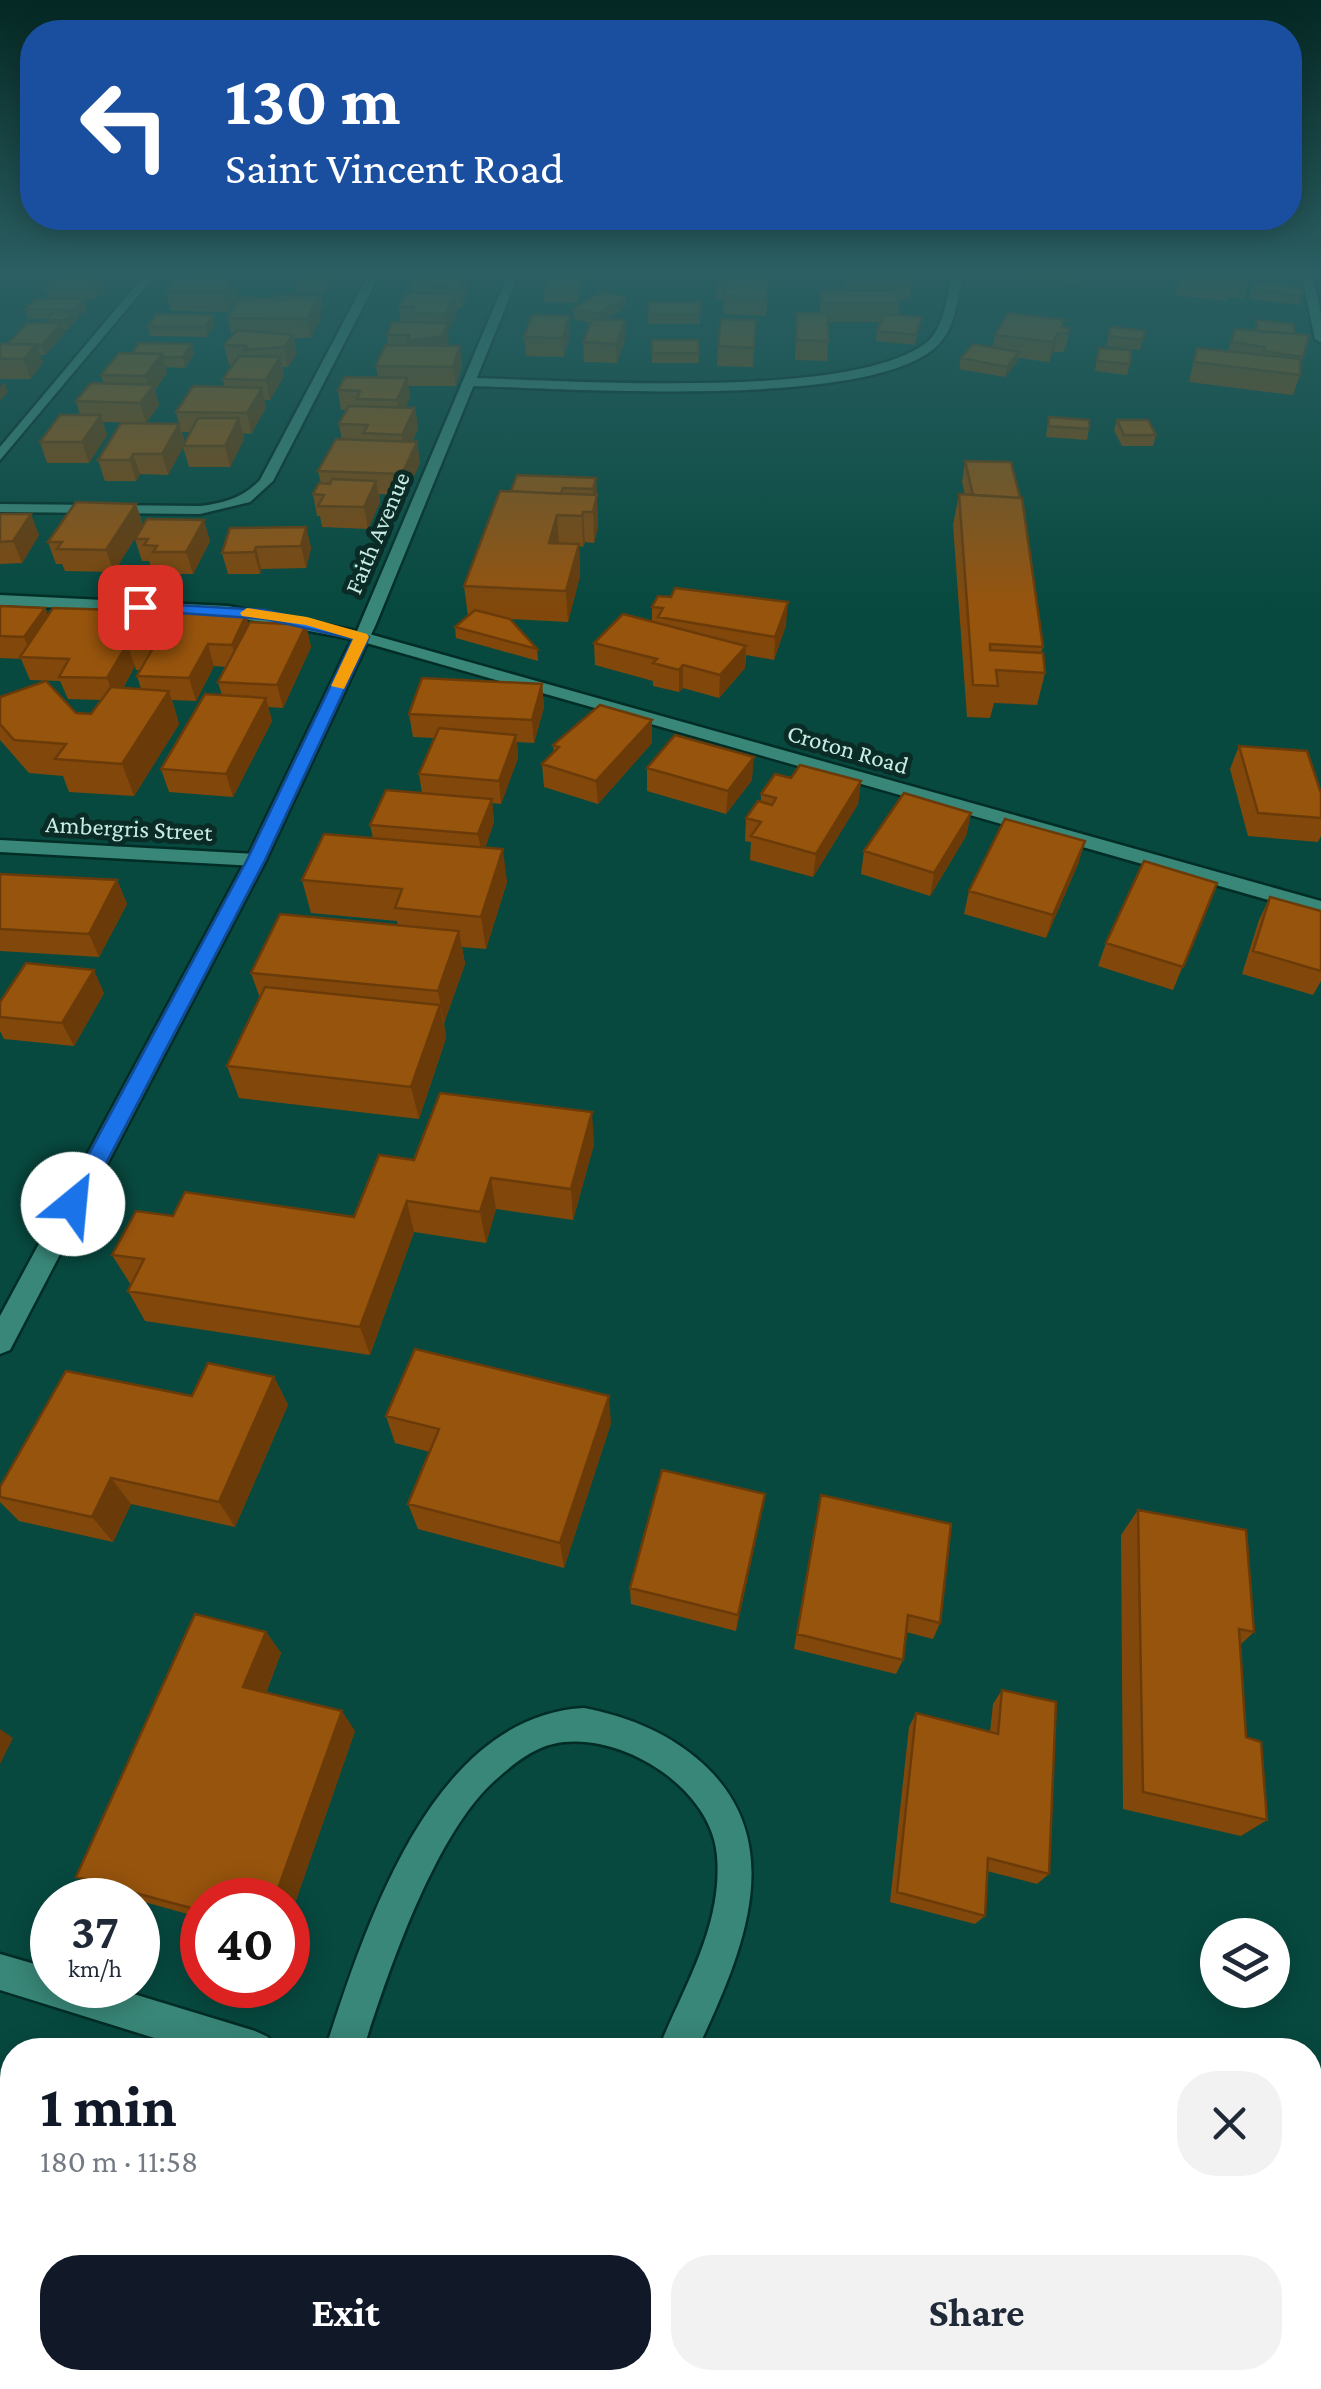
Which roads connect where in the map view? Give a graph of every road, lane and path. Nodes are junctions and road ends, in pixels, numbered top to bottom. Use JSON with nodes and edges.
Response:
{"nodes":[{"id":1,"x":60,"y":383,"type":"edge"},
{"id":2,"x":317,"y":383,"type":"edge"},
{"id":3,"x":469,"y":383,"type":"edge"},
{"id":4,"x":699,"y":383,"type":"edge"},
{"id":5,"x":783,"y":383,"type":"edge"},
{"id":6,"x":0,"y":456,"type":"edge"},
{"id":7,"x":0,"y":508,"type":"edge"},
{"id":8,"x":0,"y":600,"type":"edge"},
{"id":9,"x":362,"y":637,"type":"junction"},
{"id":10,"x":0,"y":846,"type":"edge"},
{"id":11,"x":256,"y":860,"type":"junction"},
{"id":12,"x":1321,"y":908,"type":"edge"},
{"id":13,"x":0,"y":1342,"type":"edge"},
{"id":14,"x":0,"y":1972,"type":"edge"},
{"id":15,"x":216,"y":2038,"type":"edge"},
{"id":16,"x":348,"y":2038,"type":"edge"},
{"id":17,"x":682,"y":2038,"type":"edge"}],
"edges":[{"from":1,"to":6,"type":"street"},
{"from":2,"to":7,"type":"street"},
{"from":3,"to":9,"type":"street","name":"Faith Avenue"},
{"from":4,"to":5,"type":"street"},
{"from":8,"to":9,"type":"street","name":"Croton Road"},
{"from":9,"to":11,"type":"street","name":"Faith Avenue"},
{"from":9,"to":12,"type":"street","name":"Croton Road"},
{"from":10,"to":11,"type":"street","name":"Ambergris Street"},
{"from":11,"to":13,"type":"street","name":"Faith Avenue"},
{"from":14,"to":15,"type":"street"},
{"from":16,"to":17,"type":"street"}]}
